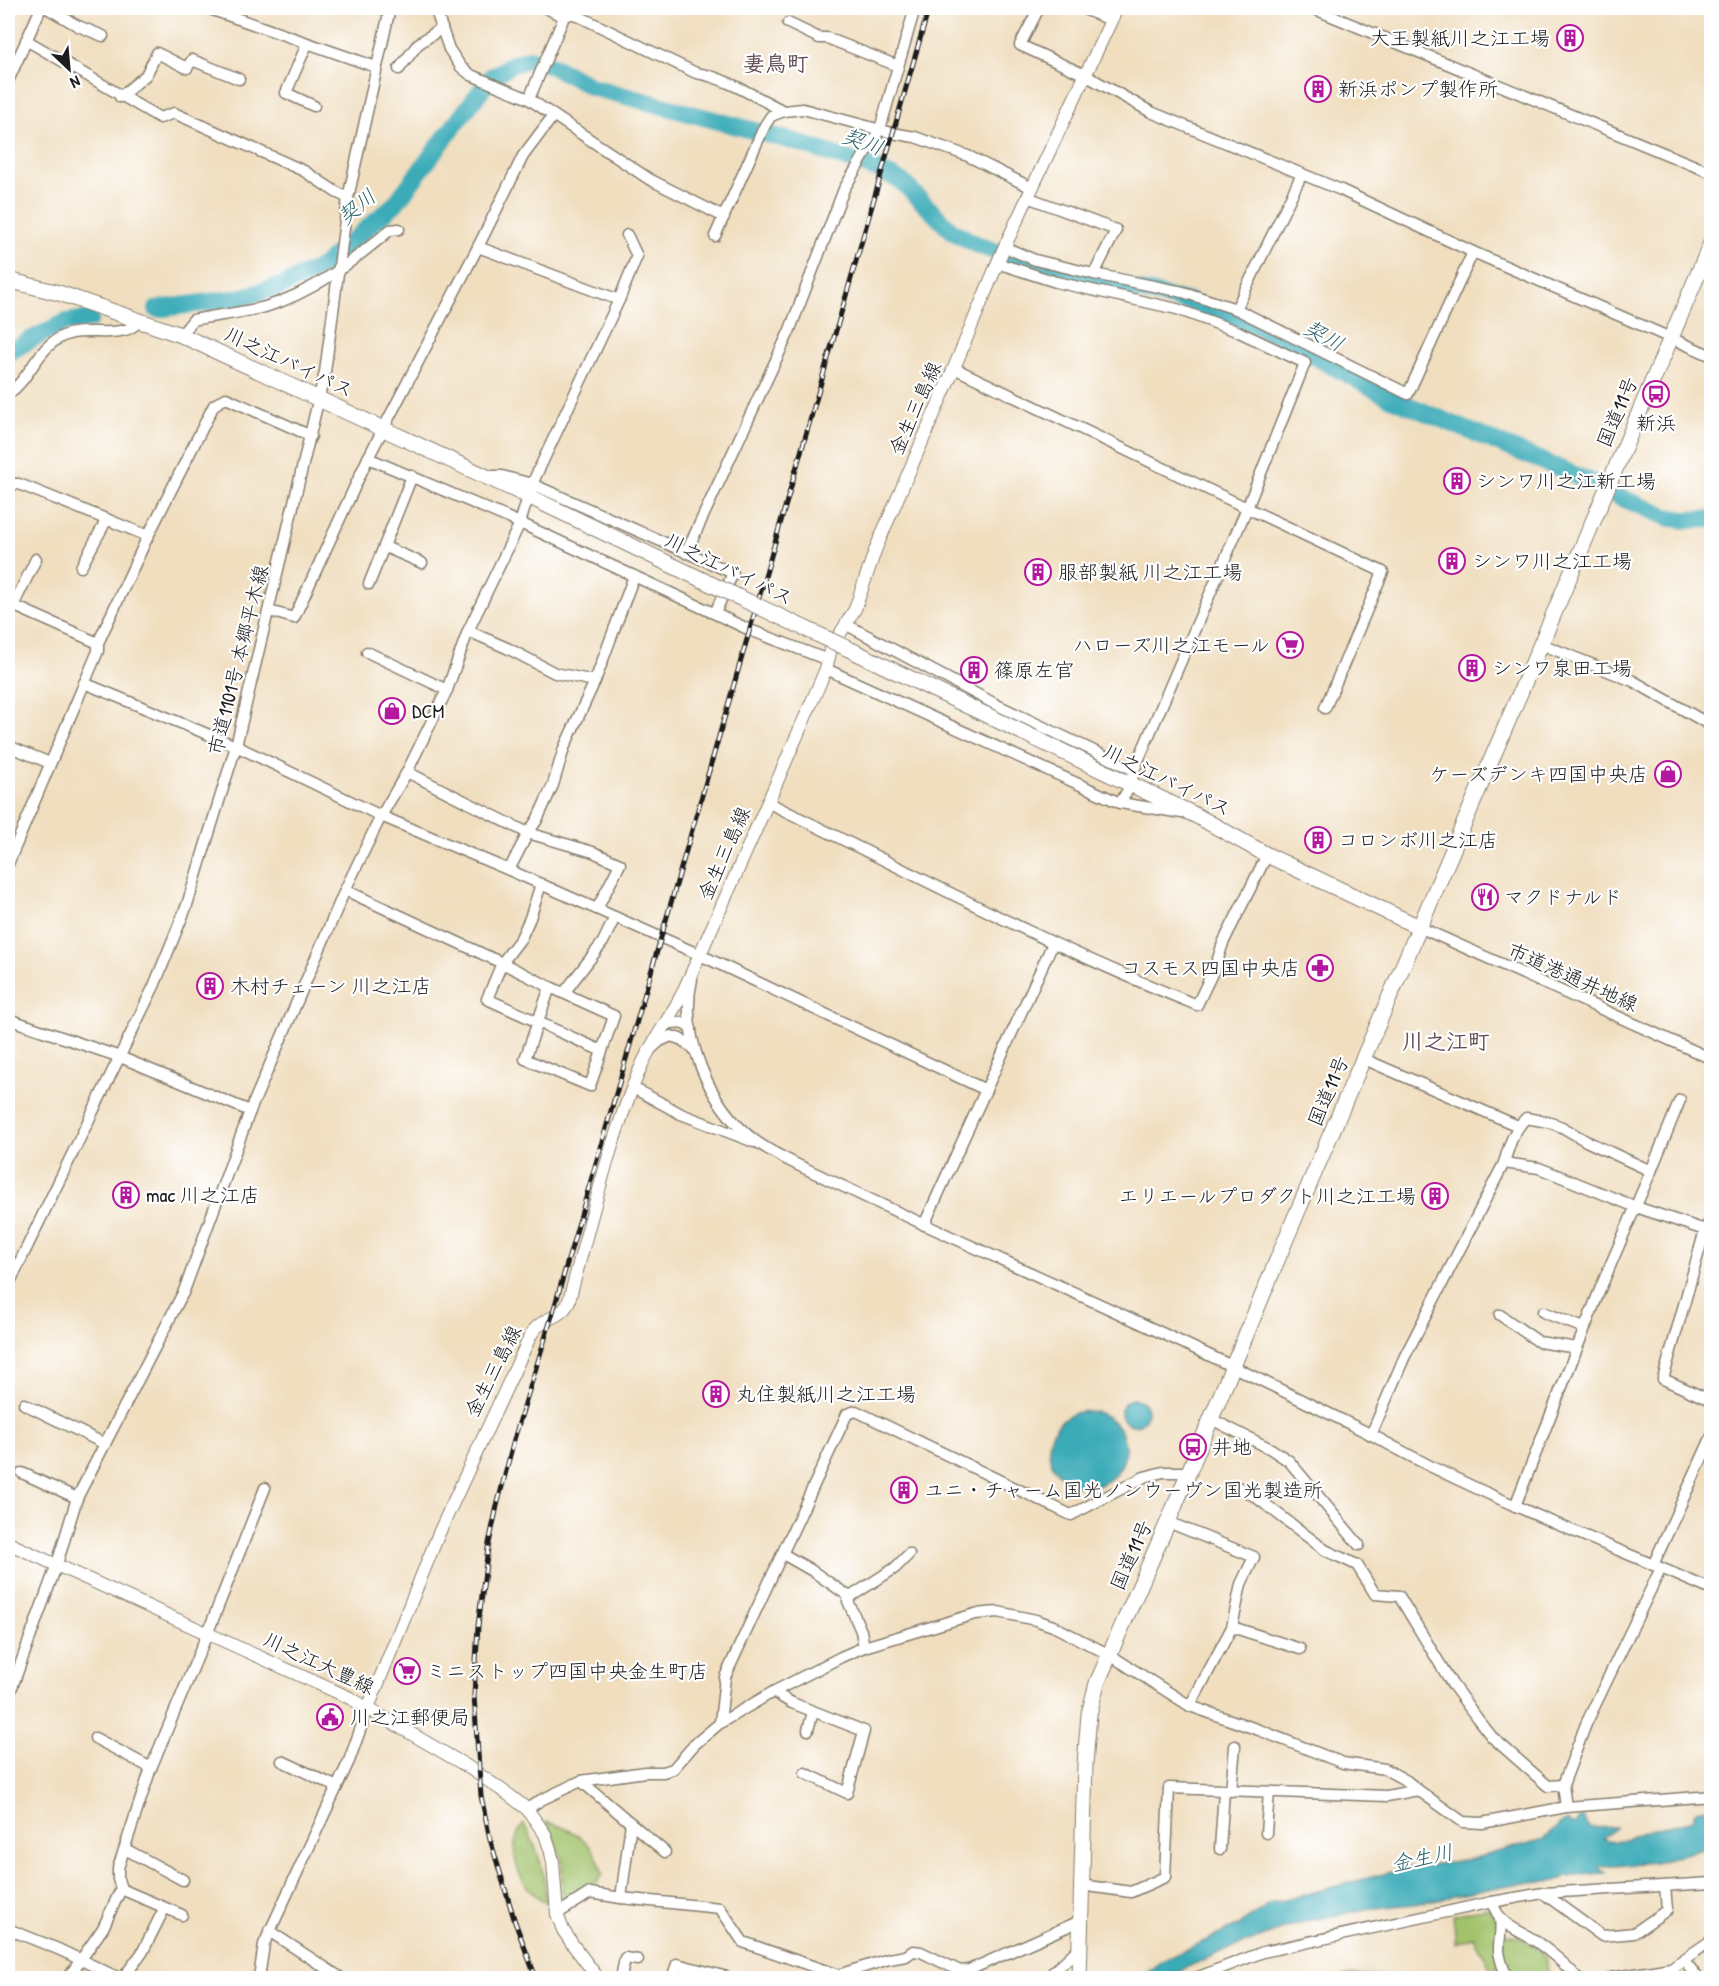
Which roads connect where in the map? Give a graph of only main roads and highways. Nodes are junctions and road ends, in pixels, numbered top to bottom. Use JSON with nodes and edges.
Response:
{"nodes":[{"id":1,"x":1117,"y":8,"type":"edge"},
{"id":2,"x":1712,"y":241,"type":"edge"},
{"id":3,"x":8,"y":280,"type":"edge"},
{"id":4,"x":1419,"y":927,"type":"junction"},
{"id":5,"x":8,"y":1543,"type":"edge"},
{"id":6,"x":368,"y":1707,"type":"junction"},
{"id":7,"x":598,"y":1978,"type":"edge"},
{"id":8,"x":1079,"y":1978,"type":"edge"}],
"edges":[{"from":1,"to":6,"type":"main road","name":"金生三島線"},
{"from":2,"to":4,"type":"highway","name":"国道11号"},
{"from":3,"to":4,"type":"highway","name":"川之江バイパス","bridge":true},
{"from":4,"to":8,"type":"highway","name":"国道11号"},
{"from":5,"to":6,"type":"main road","name":"川之江大豊線"},
{"from":6,"to":7,"type":"main road","name":"川之江大豊線"}]}
